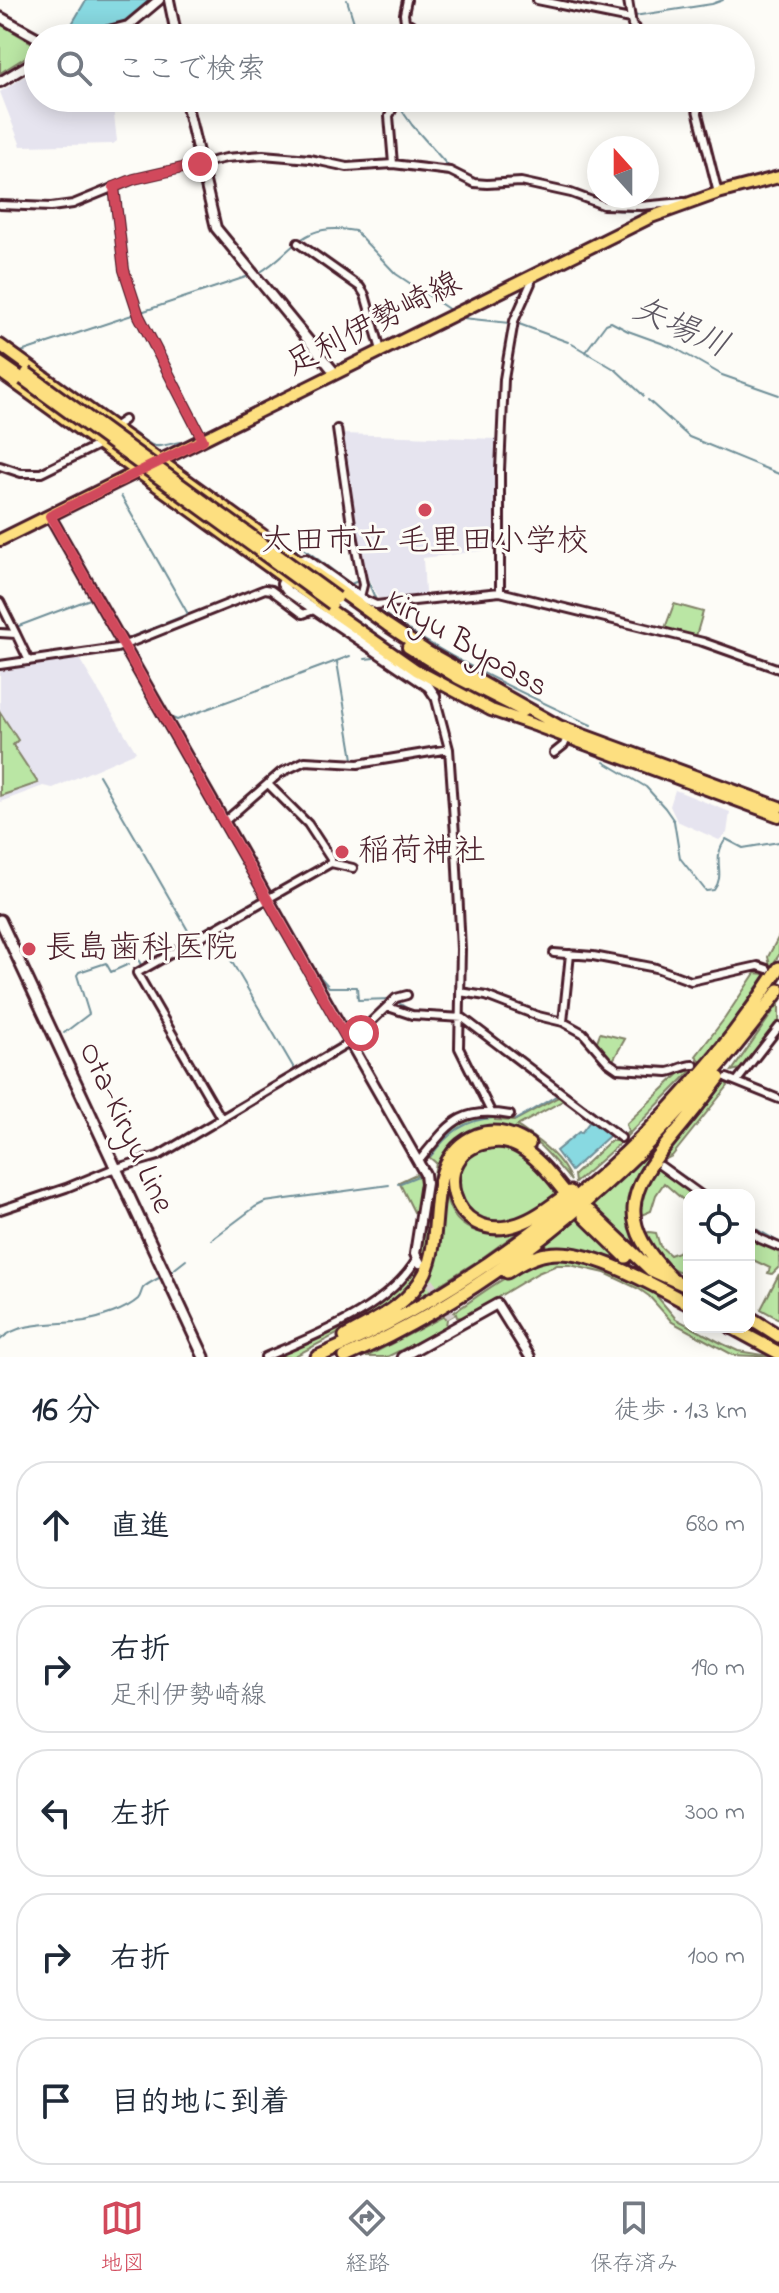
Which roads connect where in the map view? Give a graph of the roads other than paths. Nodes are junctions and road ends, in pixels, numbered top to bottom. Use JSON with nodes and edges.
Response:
{"nodes":[{"id":1,"x":159,"y":0,"type":"edge"},
{"id":2,"x":169,"y":0,"type":"edge"},
{"id":3,"x":407,"y":0,"type":"edge"},
{"id":4,"x":537,"y":0,"type":"edge"},
{"id":5,"x":628,"y":0,"type":"edge"},
{"id":6,"x":0,"y":17,"type":"edge"},
{"id":7,"x":630,"y":19,"type":"junction"},
{"id":8,"x":130,"y":24,"type":"edge"},
{"id":9,"x":174,"y":24,"type":"edge"},
{"id":10,"x":410,"y":24,"type":"edge"},
{"id":11,"x":632,"y":24,"type":"edge"},
{"id":12,"x":24,"y":30,"type":"edge"},
{"id":13,"x":24,"y":67,"type":"edge"},
{"id":14,"x":0,"y":82,"type":"edge"},
{"id":15,"x":188,"y":112,"type":"edge"},
{"id":16,"x":391,"y":112,"type":"edge"},
{"id":17,"x":698,"y":112,"type":"edge"},
{"id":18,"x":200,"y":164,"type":"junction"},
{"id":19,"x":393,"y":164,"type":"junction"},
{"id":20,"x":779,"y":177,"type":"edge"},
{"id":21,"x":114,"y":187,"type":"junction"},
{"id":22,"x":718,"y":193,"type":"junction"},
{"id":23,"x":689,"y":203,"type":"junction"},
{"id":24,"x":0,"y":205,"type":"edge"},
{"id":25,"x":298,"y":243,"type":"dead end"},
{"id":26,"x":529,"y":277,"type":"junction"},
{"id":27,"x":0,"y":345,"type":"edge"},
{"id":28,"x":381,"y":350,"type":"junction"},
{"id":29,"x":0,"y":353,"type":"edge"},
{"id":30,"x":0,"y":363,"type":"edge"},
{"id":31,"x":0,"y":372,"type":"edge"},
{"id":32,"x":335,"y":373,"type":"junction"},
{"id":33,"x":25,"y":376,"type":"junction"},
{"id":34,"x":119,"y":423,"type":"junction"},
{"id":35,"x":337,"y":429,"type":"dead end"},
{"id":36,"x":203,"y":440,"type":"junction"},
{"id":37,"x":100,"y":444,"type":"junction"},
{"id":38,"x":160,"y":460,"type":"junction"},
{"id":39,"x":0,"y":466,"type":"edge"},
{"id":40,"x":137,"y":471,"type":"junction"},
{"id":41,"x":50,"y":516,"type":"junction"},
{"id":42,"x":0,"y":540,"type":"edge"},
{"id":43,"x":297,"y":561,"type":"junction"},
{"id":44,"x":284,"y":578,"type":"junction"},
{"id":45,"x":500,"y":592,"type":"junction"},
{"id":46,"x":360,"y":597,"type":"junction"},
{"id":47,"x":335,"y":601,"type":"junction"},
{"id":48,"x":0,"y":602,"type":"edge"},
{"id":49,"x":314,"y":610,"type":"junction"},
{"id":50,"x":13,"y":630,"type":"junction"},
{"id":51,"x":0,"y":633,"type":"edge"},
{"id":52,"x":125,"y":644,"type":"junction"},
{"id":53,"x":29,"y":661,"type":"junction"},
{"id":54,"x":0,"y":665,"type":"edge"},
{"id":55,"x":779,"y":669,"type":"edge"},
{"id":56,"x":435,"y":696,"type":"joint"},
{"id":57,"x":559,"y":726,"type":"junction"},
{"id":58,"x":543,"y":728,"type":"junction"},
{"id":59,"x":567,"y":738,"type":"junction"},
{"id":60,"x":449,"y":749,"type":"junction"},
{"id":61,"x":554,"y":753,"type":"dead end"},
{"id":62,"x":268,"y":784,"type":"junction"},
{"id":63,"x":735,"y":796,"type":"junction"},
{"id":64,"x":779,"y":800,"type":"edge"},
{"id":65,"x":779,"y":807,"type":"edge"},
{"id":66,"x":779,"y":816,"type":"edge"},
{"id":67,"x":224,"y":822,"type":"junction"},
{"id":68,"x":779,"y":822,"type":"edge"},
{"id":69,"x":331,"y":863,"type":"junction"},
{"id":70,"x":353,"y":868,"type":"dead end"},
{"id":71,"x":267,"y":898,"type":"junction"},
{"id":72,"x":0,"y":920,"type":"edge"},
{"id":73,"x":554,"y":953,"type":"dead end"},
{"id":74,"x":570,"y":954,"type":"junction"},
{"id":75,"x":773,"y":968,"type":"edge"},
{"id":76,"x":778,"y":991,"type":"edge"},
{"id":77,"x":460,"y":992,"type":"junction"},
{"id":78,"x":407,"y":995,"type":"dead end"},
{"id":79,"x":392,"y":1003,"type":"junction"},
{"id":80,"x":459,"y":1014,"type":"junction"},
{"id":81,"x":563,"y":1022,"type":"junction"},
{"id":82,"x":779,"y":1027,"type":"edge"},
{"id":83,"x":349,"y":1043,"type":"junction"},
{"id":84,"x":694,"y":1065,"type":"dead end"},
{"id":85,"x":727,"y":1078,"type":"dead end"},
{"id":86,"x":737,"y":1081,"type":"junction"},
{"id":87,"x":779,"y":1099,"type":"edge"},
{"id":88,"x":491,"y":1112,"type":"junction"},
{"id":89,"x":510,"y":1115,"type":"dead end"},
{"id":90,"x":221,"y":1118,"type":"junction"},
{"id":91,"x":659,"y":1119,"type":"junction"},
{"id":92,"x":621,"y":1138,"type":"tunnel mouth"},
{"id":93,"x":418,"y":1162,"type":"junction"},
{"id":94,"x":661,"y":1166,"type":"tunnel mouth"},
{"id":95,"x":116,"y":1168,"type":"junction"},
{"id":96,"x":693,"y":1189,"type":"edge"},
{"id":97,"x":0,"y":1210,"type":"edge"},
{"id":98,"x":755,"y":1235,"type":"edge"},
{"id":99,"x":779,"y":1247,"type":"edge"},
{"id":100,"x":418,"y":1261,"type":"joint"},
{"id":101,"x":673,"y":1280,"type":"junction"},
{"id":102,"x":683,"y":1284,"type":"edge"},
{"id":103,"x":666,"y":1292,"type":"junction"},
{"id":104,"x":683,"y":1301,"type":"edge"},
{"id":105,"x":451,"y":1317,"type":"tunnel mouth"},
{"id":106,"x":755,"y":1320,"type":"edge"},
{"id":107,"x":755,"y":1320,"type":"edge"},
{"id":108,"x":459,"y":1327,"type":"junction"},
{"id":109,"x":779,"y":1327,"type":"edge"},
{"id":110,"x":398,"y":1332,"type":"junction"},
{"id":111,"x":742,"y":1333,"type":"edge"},
{"id":112,"x":779,"y":1336,"type":"edge"},
{"id":113,"x":749,"y":1337,"type":"junction"},
{"id":114,"x":779,"y":1345,"type":"edge"},
{"id":115,"x":779,"y":1353,"type":"edge"},
{"id":116,"x":204,"y":1357,"type":"edge"},
{"id":117,"x":265,"y":1357,"type":"edge"},
{"id":118,"x":305,"y":1357,"type":"edge"},
{"id":119,"x":317,"y":1357,"type":"edge"},
{"id":120,"x":345,"y":1357,"type":"edge"},
{"id":121,"x":402,"y":1357,"type":"edge"},
{"id":122,"x":530,"y":1357,"type":"edge"}],
"edges":[{"from":1,"to":8,"type":"street"},
{"from":2,"to":9,"type":"street"},
{"from":3,"to":10,"type":"street"},
{"from":4,"to":7,"type":"street"},
{"from":5,"to":7,"type":"street"},
{"from":6,"to":12,"type":"street"},
{"from":7,"to":11,"type":"street"},
{"from":13,"to":14,"type":"street"},
{"from":15,"to":18,"type":"street"},
{"from":16,"to":19,"type":"street"},
{"from":17,"to":22,"type":"street"},
{"from":18,"to":19,"type":"street"},
{"from":18,"to":21,"type":"street"},
{"from":18,"to":32,"type":"street"},
{"from":19,"to":23,"type":"street"},
{"from":20,"to":22,"type":"main road","name":"足利伊勢崎線"},
{"from":21,"to":24,"type":"street"},
{"from":21,"to":36,"type":"street"},
{"from":22,"to":23,"type":"main road","name":"足利伊勢崎線"},
{"from":23,"to":26,"type":"main road","name":"足利伊勢崎線"},
{"from":25,"to":28,"type":"street"},
{"from":26,"to":28,"type":"main road","name":"足利伊勢崎線"},
{"from":26,"to":45,"type":"street"},
{"from":27,"to":34,"type":"main road"},
{"from":28,"to":32,"type":"main road","name":"足利伊勢崎線"},
{"from":29,"to":33,"type":"main road","name":"Kiryu Bypass"},
{"from":30,"to":33,"type":"main road","name":"Kiryu Bypass"},
{"from":31,"to":37,"type":"main road"},
{"from":32,"to":36,"type":"main road","name":"足利伊勢崎線"},
{"from":33,"to":47,"type":"main road","name":"Kiryu Bypass","bridge":true},
{"from":34,"to":37,"type":"street"},
{"from":34,"to":38,"type":"main road"},
{"from":35,"to":46,"type":"street"},
{"from":36,"to":38,"type":"main road","name":"足利伊勢崎線"},
{"from":37,"to":39,"type":"street"},
{"from":37,"to":40,"type":"main road"},
{"from":38,"to":40,"type":"main road","name":"足利伊勢崎線"},
{"from":38,"to":43,"type":"main road"},
{"from":40,"to":41,"type":"main road","name":"足利伊勢崎線"},
{"from":40,"to":44,"type":"main road"},
{"from":41,"to":42,"type":"main road","name":"足利伊勢崎線"},
{"from":41,"to":52,"type":"street"},
{"from":43,"to":44,"type":"street"},
{"from":43,"to":46,"type":"street"},
{"from":43,"to":57,"type":"main road"},
{"from":44,"to":49,"type":"street"},
{"from":44,"to":58,"type":"main road"},
{"from":45,"to":46,"type":"street"},
{"from":45,"to":55,"type":"street"},
{"from":47,"to":57,"type":"main road","name":"Kiryu Bypass"},
{"from":47,"to":58,"type":"main road","name":"Kiryu Bypass"},
{"from":48,"to":50,"type":"street"},
{"from":49,"to":52,"type":"street"},
{"from":49,"to":56,"type":"street"},
{"from":50,"to":51,"type":"street"},
{"from":50,"to":53,"type":"street"},
{"from":52,"to":53,"type":"street"},
{"from":52,"to":67,"type":"street"},
{"from":53,"to":54,"type":"street"},
{"from":56,"to":60,"type":"street"},
{"from":57,"to":63,"type":"main road","name":"Kiryu Bypass"},
{"from":58,"to":59,"type":"main road","name":"Kiryu Bypass"},
{"from":59,"to":61,"type":"street"},
{"from":59,"to":63,"type":"main road","name":"Kiryu Bypass"},
{"from":60,"to":62,"type":"street"},
{"from":60,"to":77,"type":"street"},
{"from":62,"to":67,"type":"street"},
{"from":62,"to":69,"type":"street"},
{"from":63,"to":64,"type":"main road"},
{"from":63,"to":65,"type":"main road"},
{"from":63,"to":66,"type":"main road","name":"Kiryu Bypass"},
{"from":63,"to":68,"type":"main road"},
{"from":67,"to":71,"type":"street"},
{"from":69,"to":70,"type":"street"},
{"from":69,"to":71,"type":"street"},
{"from":71,"to":83,"type":"street"},
{"from":71,"to":90,"type":"street"},
{"from":72,"to":95,"type":"main road","name":"Ota-Kiryu Line"},
{"from":73,"to":74,"type":"street"},
{"from":74,"to":75,"type":"street"},
{"from":74,"to":81,"type":"street"},
{"from":75,"to":91,"type":"highway"},
{"from":76,"to":101,"type":"highway"},
{"from":76,"to":110,"type":"highway"},
{"from":77,"to":80,"type":"street"},
{"from":77,"to":81,"type":"street"},
{"from":78,"to":79,"type":"street"},
{"from":79,"to":80,"type":"street"},
{"from":79,"to":83,"type":"street"},
{"from":80,"to":88,"type":"street"},
{"from":80,"to":92,"type":"street"},
{"from":81,"to":84,"type":"street"},
{"from":82,"to":86,"type":"street"},
{"from":83,"to":90,"type":"street"},
{"from":83,"to":93,"type":"street"},
{"from":85,"to":86,"type":"street"},
{"from":86,"to":87,"type":"street"},
{"from":88,"to":89,"type":"street"},
{"from":88,"to":93,"type":"street"},
{"from":90,"to":95,"type":"street"},
{"from":91,"to":118,"type":"highway"},
{"from":91,"to":119,"type":"highway"},
{"from":93,"to":100,"type":"street"},
{"from":94,"to":96,"type":"street"},
{"from":95,"to":97,"type":"street"},
{"from":95,"to":116,"type":"main road","name":"Ota-Kiryu Line"},
{"from":98,"to":99,"type":"street"},
{"from":100,"to":117,"type":"street"},
{"from":101,"to":102,"type":"highway"},
{"from":101,"to":103,"type":"highway"},
{"from":103,"to":104,"type":"highway"},
{"from":103,"to":110,"type":"highway"},
{"from":105,"to":108,"type":"street"},
{"from":106,"to":109,"type":"highway"},
{"from":107,"to":112,"type":"highway"},
{"from":108,"to":121,"type":"street"},
{"from":108,"to":122,"type":"street"},
{"from":110,"to":120,"type":"highway"},
{"from":111,"to":113,"type":"highway"},
{"from":113,"to":114,"type":"highway"},
{"from":113,"to":115,"type":"highway"}]}
